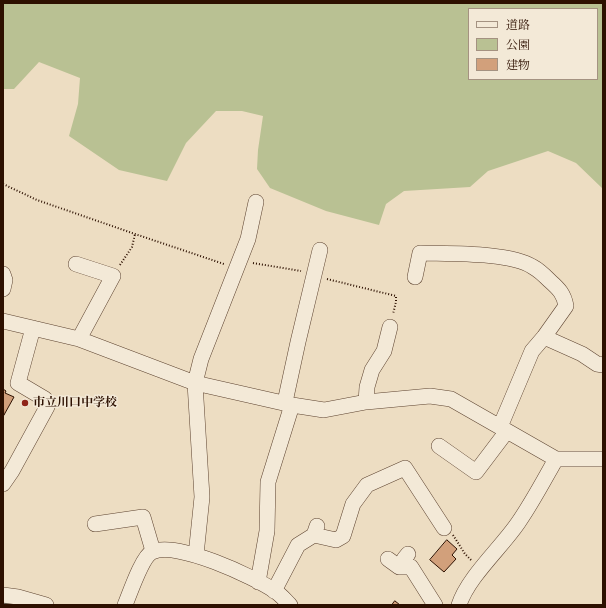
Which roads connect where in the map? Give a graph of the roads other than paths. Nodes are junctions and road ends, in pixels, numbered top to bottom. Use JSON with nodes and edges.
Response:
{"nodes":[{"id":1,"x":256,"y":202,"type":"dead end"},
{"id":2,"x":320,"y":250,"type":"dead end"},
{"id":3,"x":76,"y":264,"type":"dead end"},
{"id":4,"x":3,"y":274,"type":"edge"},
{"id":5,"x":415,"y":277,"type":"dead end"},
{"id":6,"x":3,"y":289,"type":"edge"},
{"id":7,"x":3,"y":321,"type":"edge"},
{"id":8,"x":390,"y":327,"type":"road end"},
{"id":9,"x":32,"y":328,"type":"junction"},
{"id":10,"x":544,"y":337,"type":"junction"},
{"id":11,"x":79,"y":338,"type":"junction"},
{"id":12,"x":603,"y":365,"type":"edge"},
{"id":13,"x":195,"y":383,"type":"junction"},
{"id":14,"x":366,"y":402,"type":"junction"},
{"id":15,"x":289,"y":403,"type":"junction"},
{"id":16,"x":504,"y":429,"type":"junction"},
{"id":17,"x":439,"y":446,"type":"dead end"},
{"id":18,"x":556,"y":459,"type":"junction"},
{"id":19,"x":603,"y":459,"type":"edge"},
{"id":20,"x":3,"y":484,"type":"edge"},
{"id":21,"x":95,"y":524,"type":"dead end"},
{"id":22,"x":447,"y":528,"type":"road end"},
{"id":23,"x":153,"y":551,"type":"junction"},
{"id":24,"x":196,"y":554,"type":"junction"},
{"id":25,"x":388,"y":559,"type":"dead end"},
{"id":26,"x":258,"y":582,"type":"junction"},
{"id":27,"x":274,"y":590,"type":"junction"},
{"id":28,"x":3,"y":595,"type":"edge"},
{"id":29,"x":46,"y":605,"type":"edge"},
{"id":30,"x":125,"y":605,"type":"edge"},
{"id":31,"x":290,"y":605,"type":"edge"},
{"id":32,"x":435,"y":605,"type":"edge"},
{"id":33,"x":459,"y":605,"type":"edge"}],
"edges":[{"from":1,"to":13,"type":"street"},
{"from":2,"to":15,"type":"street"},
{"from":3,"to":11,"type":"street"},
{"from":4,"to":6,"type":"street"},
{"from":5,"to":10,"type":"street"},
{"from":7,"to":9,"type":"street"},
{"from":8,"to":14,"type":"street"},
{"from":9,"to":11,"type":"street"},
{"from":9,"to":20,"type":"street"},
{"from":10,"to":12,"type":"street"},
{"from":10,"to":16,"type":"street"},
{"from":11,"to":13,"type":"street"},
{"from":13,"to":15,"type":"street"},
{"from":13,"to":24,"type":"street"},
{"from":14,"to":15,"type":"street"},
{"from":14,"to":16,"type":"street"},
{"from":15,"to":26,"type":"street"},
{"from":16,"to":17,"type":"street"},
{"from":16,"to":18,"type":"street"},
{"from":18,"to":19,"type":"street"},
{"from":18,"to":33,"type":"street"},
{"from":21,"to":23,"type":"street"},
{"from":22,"to":27,"type":"street"},
{"from":23,"to":24,"type":"street"},
{"from":23,"to":30,"type":"street"},
{"from":24,"to":26,"type":"street"},
{"from":25,"to":32,"type":"street"},
{"from":26,"to":27,"type":"street"},
{"from":27,"to":31,"type":"street"},
{"from":28,"to":29,"type":"street"}]}
